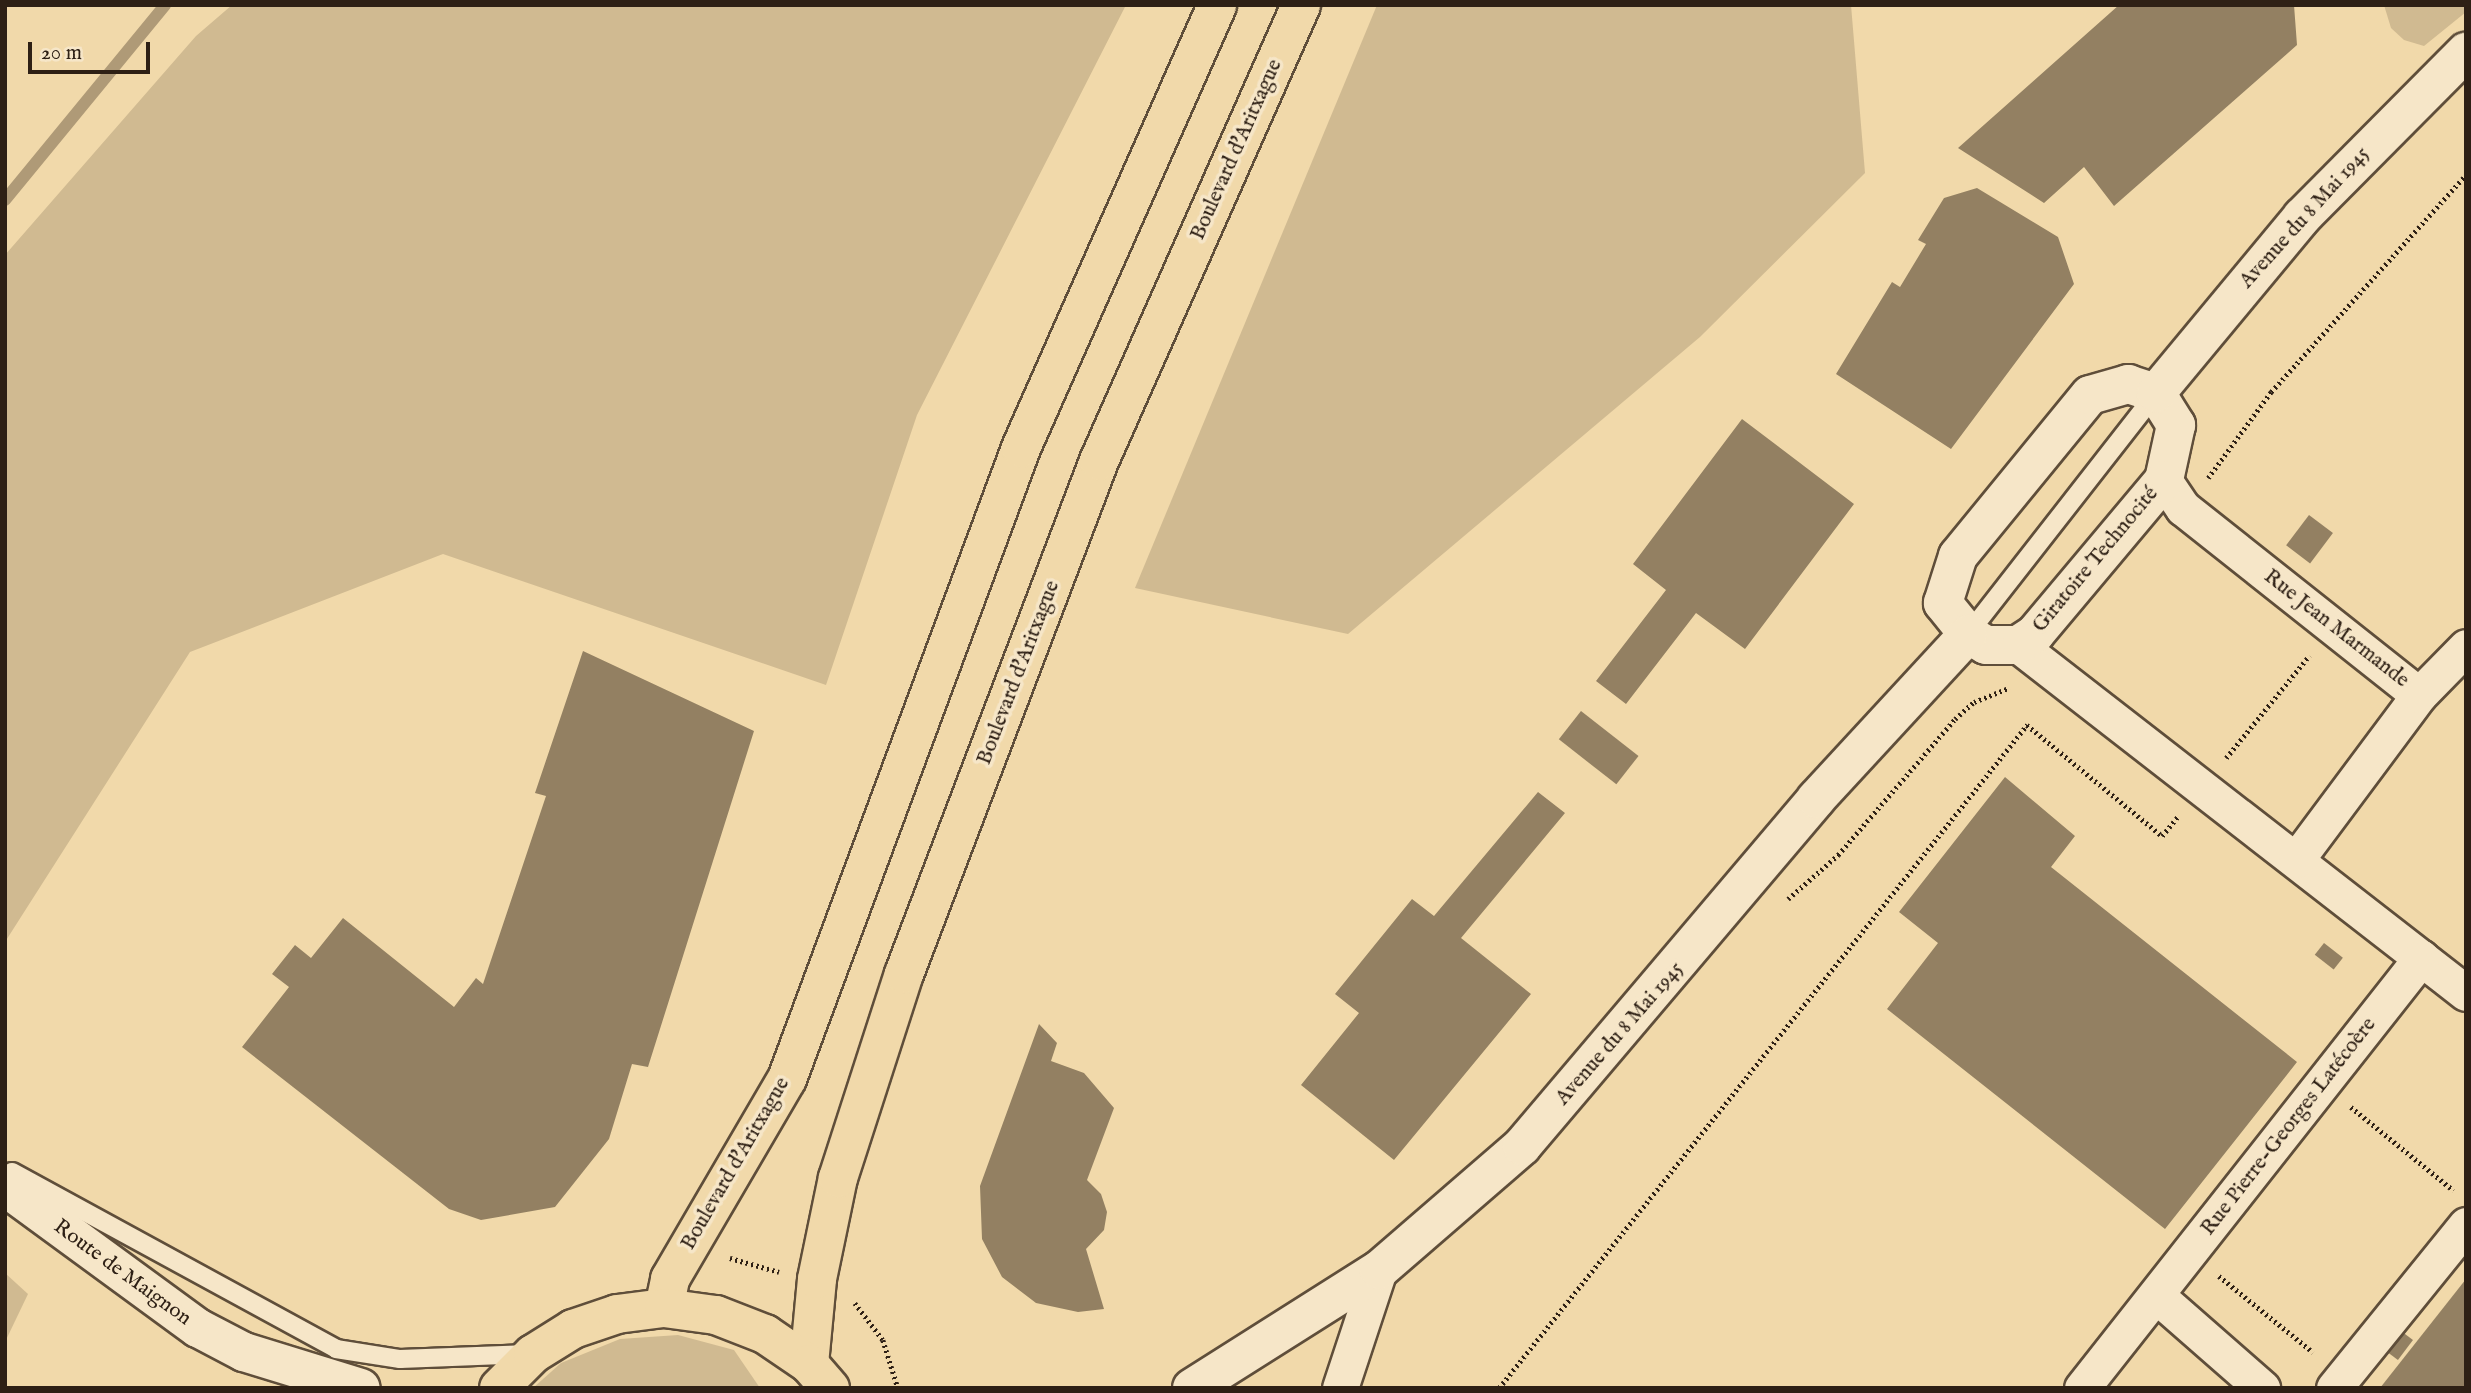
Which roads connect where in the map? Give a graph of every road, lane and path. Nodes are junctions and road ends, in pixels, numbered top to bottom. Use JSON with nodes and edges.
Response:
{"nodes":[{"id":1,"x":1217,"y":5,"type":"edge"},
{"id":2,"x":1301,"y":5,"type":"edge"},
{"id":3,"x":2466,"y":52,"type":"edge"},
{"id":4,"x":2466,"y":175,"type":"edge"},
{"id":5,"x":2155,"y":393,"type":"junction"},
{"id":6,"x":2174,"y":494,"type":"junction"},
{"id":7,"x":2333,"y":627,"type":"junction"},
{"id":8,"x":1968,"y":634,"type":"junction"},
{"id":9,"x":2018,"y":645,"type":"junction"},
{"id":10,"x":2466,"y":647,"type":"edge"},
{"id":11,"x":2056,"y":672,"type":"junction"},
{"id":12,"x":2419,"y":695,"type":"junction"},
{"id":13,"x":2202,"y":787,"type":"junction"},
{"id":14,"x":2296,"y":860,"type":"junction"},
{"id":15,"x":1781,"y":905,"type":"dead end"},
{"id":16,"x":2421,"y":958,"type":"junction"},
{"id":17,"x":2466,"y":993,"type":"edge"},
{"id":18,"x":2324,"y":1085,"type":"junction"},
{"id":19,"x":5,"y":1168,"type":"edge"},
{"id":20,"x":5,"y":1186,"type":"edge"},
{"id":21,"x":2464,"y":1211,"type":"edge"},
{"id":22,"x":715,"y":1254,"type":"dead end"},
{"id":23,"x":1379,"y":1270,"type":"junction"},
{"id":24,"x":2215,"y":1273,"type":"dead end"},
{"id":25,"x":791,"y":1276,"type":"dead end"},
{"id":26,"x":846,"y":1292,"type":"dead end"},
{"id":27,"x":2157,"y":1296,"type":"junction"},
{"id":28,"x":664,"y":1308,"type":"junction"},
{"id":29,"x":244,"y":1352,"type":"junction"},
{"id":30,"x":533,"y":1354,"type":"junction"},
{"id":31,"x":2317,"y":1355,"type":"dead end"},
{"id":32,"x":819,"y":1376,"type":"edge"},
{"id":33,"x":1198,"y":1383,"type":"edge"},
{"id":34,"x":282,"y":1388,"type":"edge"},
{"id":35,"x":361,"y":1388,"type":"edge"},
{"id":36,"x":499,"y":1388,"type":"edge"},
{"id":37,"x":898,"y":1388,"type":"edge"},
{"id":38,"x":1340,"y":1388,"type":"edge"},
{"id":39,"x":1499,"y":1388,"type":"edge"},
{"id":40,"x":2082,"y":1388,"type":"edge"},
{"id":41,"x":2262,"y":1388,"type":"edge"},
{"id":42,"x":2334,"y":1388,"type":"edge"}],
"edges":[{"from":1,"to":28,"type":"main road","name":"Boulevard d'Aritxague"},
{"from":2,"to":32,"type":"main road","name":"Boulevard d'Aritxague"},
{"from":3,"to":5,"type":"main road","name":"Avenue du 8 Mai 1945"},
{"from":4,"to":6,"type":"path"},
{"from":5,"to":6,"type":"main road","name":"Giratoire Technocité"},
{"from":5,"to":8,"type":"lane"},
{"from":5,"to":8,"type":"main road"},
{"from":6,"to":7,"type":"street","name":"Rue Jean Marmande"},
{"from":6,"to":9,"type":"main road","name":"Giratoire Technocité"},
{"from":7,"to":12,"type":"street","name":"Rue Jean Marmande"},
{"from":7,"to":13,"type":"path"},
{"from":8,"to":9,"type":"main road","name":"Giratoire Technocité"},
{"from":8,"to":23,"type":"main road","name":"Avenue du 8 Mai 1945"},
{"from":9,"to":11,"type":"street"},
{"from":10,"to":12,"type":"street"},
{"from":11,"to":13,"type":"street"},
{"from":11,"to":15,"type":"path"},
{"from":12,"to":14,"type":"street","name":"Rue Jean Marmande"},
{"from":13,"to":14,"type":"street"},
{"from":13,"to":39,"type":"path"},
{"from":14,"to":16,"type":"street"},
{"from":16,"to":17,"type":"street"},
{"from":16,"to":18,"type":"street","name":"Rue Pierre-Georges Latécoère"},
{"from":18,"to":21,"type":"path"},
{"from":18,"to":27,"type":"street","name":"Rue Pierre-Georges Latécoère"},
{"from":19,"to":30,"type":"lane"},
{"from":20,"to":29,"type":"main road","name":"Route de Maignon"},
{"from":21,"to":42,"type":"street"},
{"from":22,"to":25,"type":"path"},
{"from":23,"to":33,"type":"main road","name":"Avenue du 8 Mai 1945"},
{"from":23,"to":38,"type":"street"},
{"from":24,"to":31,"type":"path"},
{"from":26,"to":37,"type":"path"},
{"from":27,"to":40,"type":"street","name":"Rue Pierre-Georges Latécoère"},
{"from":27,"to":41,"type":"street"},
{"from":28,"to":30,"type":"main road"},
{"from":28,"to":32,"type":"main road"},
{"from":29,"to":34,"type":"main road","name":"Route de Maignon"},
{"from":29,"to":35,"type":"main road","name":"Route de Maignon"},
{"from":30,"to":36,"type":"main road"}]}
